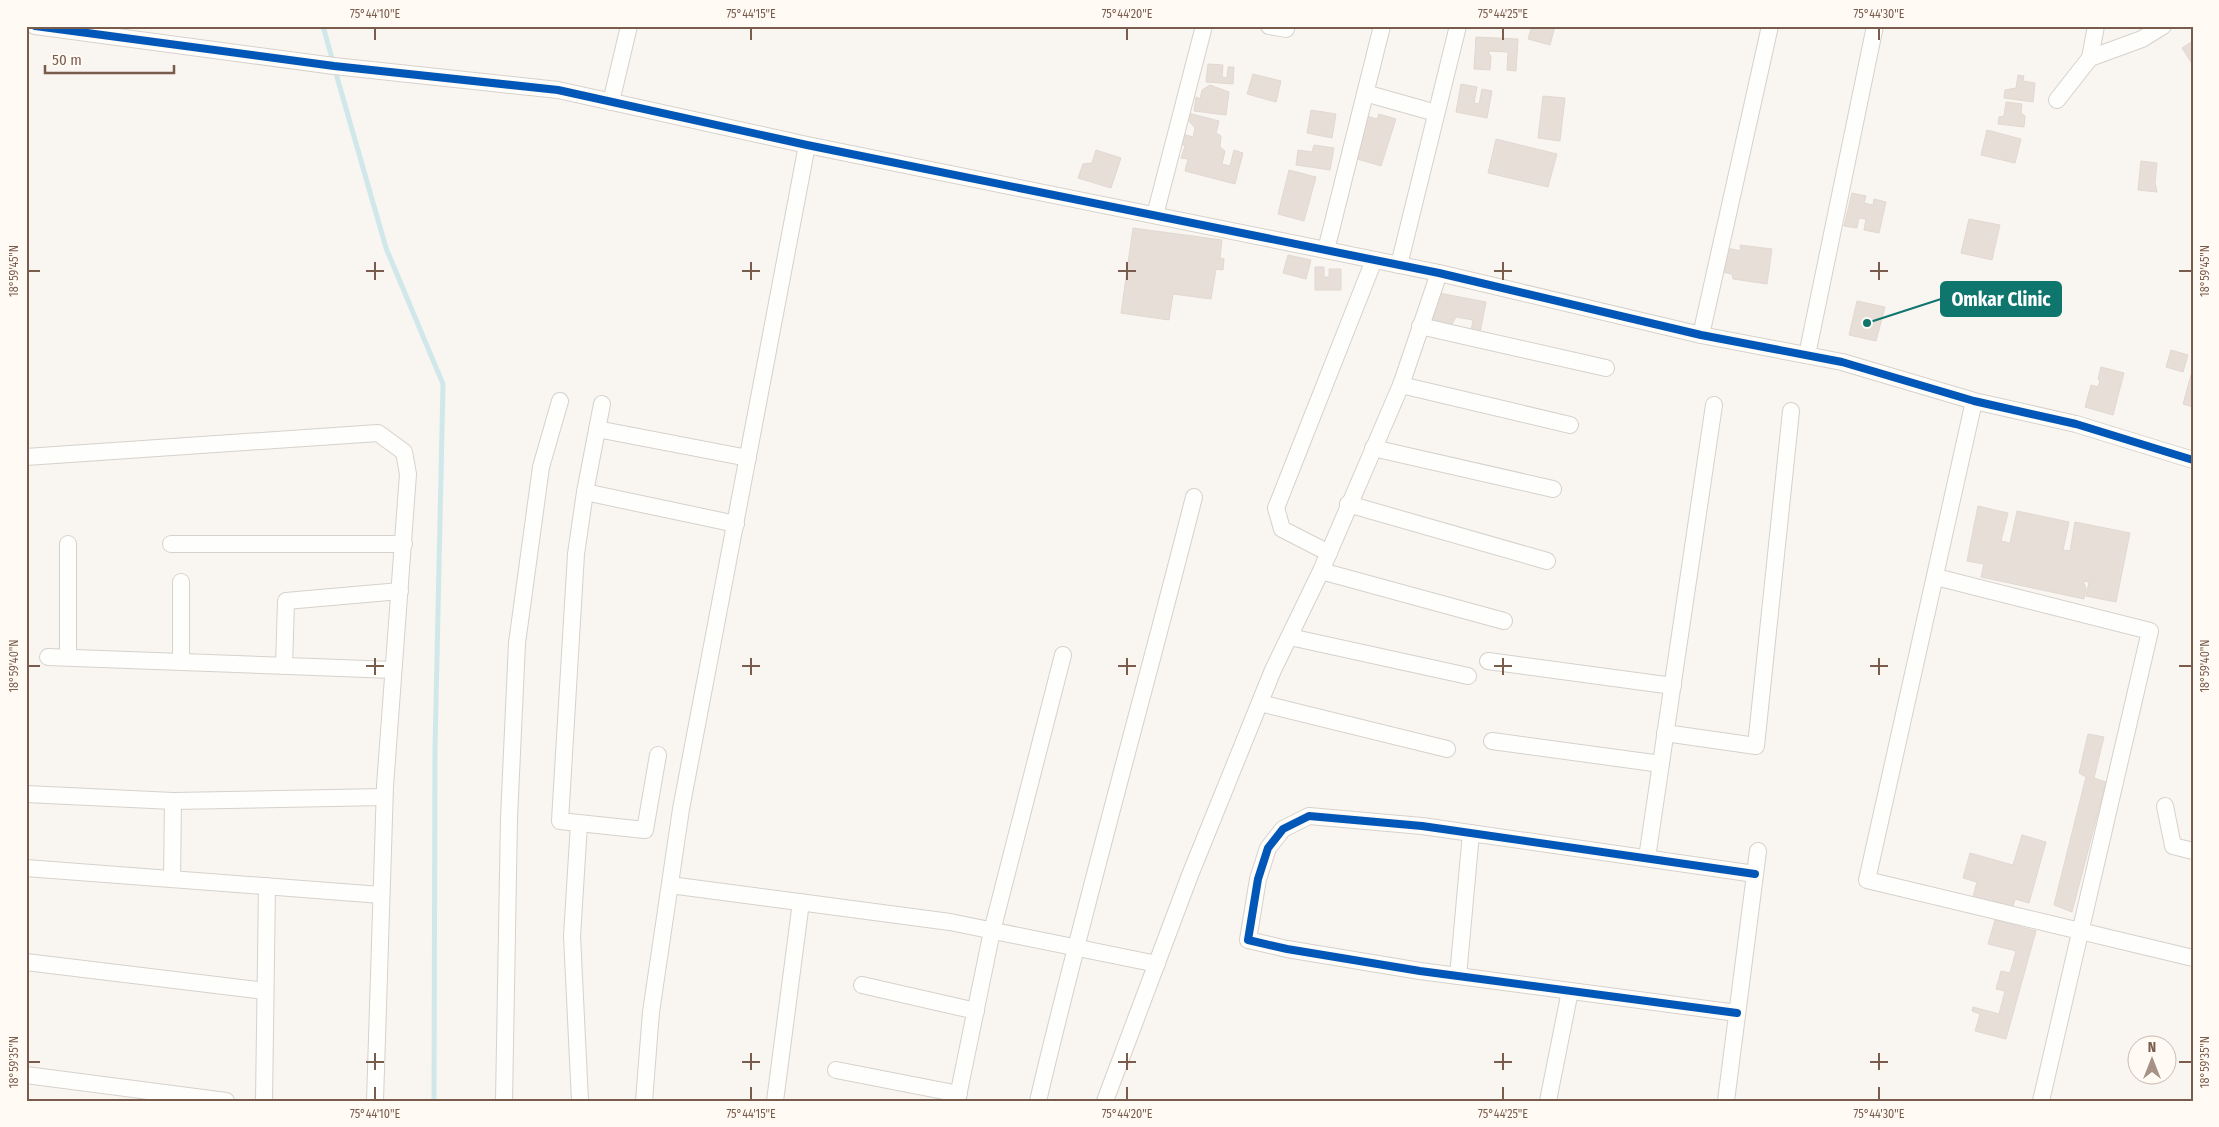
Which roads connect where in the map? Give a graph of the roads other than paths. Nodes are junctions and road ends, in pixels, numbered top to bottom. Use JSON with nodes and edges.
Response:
{"nodes":[{"id":1,"x":35,"y":26,"type":"edge"},
{"id":2,"x":629,"y":26,"type":"edge"},
{"id":3,"x":1204,"y":26,"type":"edge"},
{"id":4,"x":1269,"y":26,"type":"edge"},
{"id":5,"x":1382,"y":26,"type":"edge"},
{"id":6,"x":1458,"y":26,"type":"edge"},
{"id":7,"x":1770,"y":26,"type":"edge"},
{"id":8,"x":1875,"y":26,"type":"edge"},
{"id":9,"x":2096,"y":26,"type":"edge"},
{"id":10,"x":2163,"y":26,"type":"edge"},
{"id":11,"x":1286,"y":29,"type":"dead end"},
{"id":12,"x":2090,"y":58,"type":"junction"},
{"id":13,"x":1365,"y":93,"type":"junction"},
{"id":14,"x":2057,"y":100,"type":"dead end"},
{"id":15,"x":611,"y":102,"type":"junction"},
{"id":16,"x":1436,"y":113,"type":"junction"},
{"id":17,"x":807,"y":145,"type":"junction"},
{"id":18,"x":1155,"y":215,"type":"junction"},
{"id":19,"x":1326,"y":250,"type":"junction"},
{"id":20,"x":1374,"y":260,"type":"junction"},
{"id":21,"x":1399,"y":265,"type":"junction"},
{"id":22,"x":1439,"y":273,"type":"junction"},
{"id":23,"x":1420,"y":326,"type":"junction"},
{"id":24,"x":1701,"y":335,"type":"junction"},
{"id":25,"x":1807,"y":355,"type":"junction"},
{"id":26,"x":1606,"y":368,"type":"dead end"},
{"id":27,"x":1401,"y":385,"type":"junction"},
{"id":28,"x":560,"y":401,"type":"dead end"},
{"id":29,"x":1974,"y":401,"type":"junction"},
{"id":30,"x":602,"y":404,"type":"dead end"},
{"id":31,"x":1714,"y":405,"type":"dead end"},
{"id":32,"x":1791,"y":412,"type":"dead end"},
{"id":33,"x":1570,"y":425,"type":"dead end"},
{"id":34,"x":597,"y":429,"type":"junction"},
{"id":35,"x":1373,"y":448,"type":"junction"},
{"id":36,"x":26,"y":457,"type":"edge"},
{"id":37,"x":748,"y":458,"type":"junction"},
{"id":38,"x":2193,"y":460,"type":"edge"},
{"id":39,"x":1553,"y":489,"type":"dead end"},
{"id":40,"x":585,"y":492,"type":"junction"},
{"id":41,"x":1194,"y":497,"type":"dead end"},
{"id":42,"x":1348,"y":504,"type":"junction"},
{"id":43,"x":736,"y":524,"type":"junction"},
{"id":44,"x":68,"y":544,"type":"dead end"},
{"id":45,"x":171,"y":544,"type":"dead end"},
{"id":46,"x":404,"y":544,"type":"junction"},
{"id":47,"x":1329,"y":553,"type":"junction"},
{"id":48,"x":1547,"y":562,"type":"dead end"},
{"id":49,"x":1321,"y":571,"type":"junction"},
{"id":50,"x":1936,"y":577,"type":"junction"},
{"id":51,"x":181,"y":582,"type":"dead end"},
{"id":52,"x":400,"y":591,"type":"junction"},
{"id":53,"x":1504,"y":621,"type":"dead end"},
{"id":54,"x":1290,"y":637,"type":"junction"},
{"id":55,"x":1063,"y":655,"type":"dead end"},
{"id":56,"x":48,"y":656,"type":"dead end"},
{"id":57,"x":68,"y":657,"type":"junction"},
{"id":58,"x":1488,"y":661,"type":"dead end"},
{"id":59,"x":181,"y":662,"type":"junction"},
{"id":60,"x":284,"y":666,"type":"junction"},
{"id":61,"x":393,"y":670,"type":"junction"},
{"id":62,"x":1468,"y":676,"type":"dead end"},
{"id":63,"x":1672,"y":686,"type":"junction"},
{"id":64,"x":1260,"y":704,"type":"junction"},
{"id":65,"x":1665,"y":733,"type":"junction"},
{"id":66,"x":1492,"y":741,"type":"dead end"},
{"id":67,"x":1447,"y":749,"type":"dead end"},
{"id":68,"x":658,"y":755,"type":"dead end"},
{"id":69,"x":1661,"y":764,"type":"junction"},
{"id":70,"x":26,"y":794,"type":"edge"},
{"id":71,"x":384,"y":797,"type":"junction"},
{"id":72,"x":173,"y":801,"type":"junction"},
{"id":73,"x":2165,"y":806,"type":"dead end"},
{"id":74,"x":578,"y":824,"type":"junction"},
{"id":75,"x":1471,"y":833,"type":"junction"},
{"id":76,"x":1758,"y":851,"type":"dead end"},
{"id":77,"x":2193,"y":851,"type":"edge"},
{"id":78,"x":1647,"y":858,"type":"junction"},
{"id":79,"x":26,"y":868,"type":"edge"},
{"id":80,"x":1754,"y":874,"type":"junction"},
{"id":81,"x":172,"y":879,"type":"junction"},
{"id":82,"x":670,"y":885,"type":"junction"},
{"id":83,"x":267,"y":886,"type":"junction"},
{"id":84,"x":381,"y":895,"type":"junction"},
{"id":85,"x":801,"y":902,"type":"junction"},
{"id":86,"x":992,"y":931,"type":"junction"},
{"id":87,"x":2080,"y":931,"type":"junction"},
{"id":88,"x":1074,"y":947,"type":"junction"},
{"id":89,"x":2193,"y":958,"type":"edge"},
{"id":90,"x":26,"y":962,"type":"edge"},
{"id":91,"x":1156,"y":964,"type":"junction"},
{"id":92,"x":1458,"y":976,"type":"junction"},
{"id":93,"x":862,"y":985,"type":"dead end"},
{"id":94,"x":265,"y":991,"type":"junction"},
{"id":95,"x":1570,"y":991,"type":"junction"},
{"id":96,"x":976,"y":1011,"type":"junction"},
{"id":97,"x":1737,"y":1013,"type":"junction"},
{"id":98,"x":836,"y":1070,"type":"dead end"},
{"id":99,"x":26,"y":1075,"type":"edge"},
{"id":100,"x":958,"y":1098,"type":"edge"},
{"id":101,"x":226,"y":1101,"type":"edge"},
{"id":102,"x":264,"y":1101,"type":"edge"},
{"id":103,"x":375,"y":1101,"type":"edge"},
{"id":104,"x":504,"y":1101,"type":"edge"},
{"id":105,"x":580,"y":1101,"type":"edge"},
{"id":106,"x":644,"y":1101,"type":"edge"},
{"id":107,"x":775,"y":1101,"type":"edge"},
{"id":108,"x":1038,"y":1101,"type":"edge"},
{"id":109,"x":1105,"y":1101,"type":"edge"},
{"id":110,"x":1548,"y":1101,"type":"edge"},
{"id":111,"x":1726,"y":1101,"type":"edge"},
{"id":112,"x":2040,"y":1101,"type":"edge"}],
"edges":[{"from":1,"to":15,"type":"street"},
{"from":2,"to":15,"type":"street"},
{"from":3,"to":18,"type":"street"},
{"from":4,"to":11,"type":"street"},
{"from":5,"to":13,"type":"street"},
{"from":6,"to":16,"type":"street"},
{"from":7,"to":24,"type":"street"},
{"from":8,"to":25,"type":"street"},
{"from":9,"to":12,"type":"street"},
{"from":10,"to":12,"type":"street"},
{"from":12,"to":14,"type":"street"},
{"from":13,"to":16,"type":"street"},
{"from":13,"to":19,"type":"street"},
{"from":15,"to":17,"type":"street"},
{"from":16,"to":21,"type":"street"},
{"from":17,"to":18,"type":"street"},
{"from":17,"to":37,"type":"street"},
{"from":18,"to":19,"type":"street"},
{"from":19,"to":20,"type":"street"},
{"from":20,"to":21,"type":"street"},
{"from":20,"to":47,"type":"street"},
{"from":21,"to":22,"type":"street"},
{"from":22,"to":23,"type":"street"},
{"from":22,"to":24,"type":"street"},
{"from":23,"to":26,"type":"street"},
{"from":23,"to":27,"type":"street"},
{"from":24,"to":25,"type":"street"},
{"from":25,"to":29,"type":"street"},
{"from":27,"to":33,"type":"street"},
{"from":27,"to":35,"type":"street"},
{"from":28,"to":104,"type":"street"},
{"from":29,"to":38,"type":"street"},
{"from":29,"to":50,"type":"street"},
{"from":30,"to":34,"type":"street"},
{"from":31,"to":63,"type":"street"},
{"from":32,"to":65,"type":"street"},
{"from":34,"to":37,"type":"street"},
{"from":34,"to":40,"type":"street"},
{"from":35,"to":39,"type":"street"},
{"from":35,"to":42,"type":"street"},
{"from":36,"to":46,"type":"street"},
{"from":37,"to":43,"type":"street"},
{"from":40,"to":43,"type":"street"},
{"from":40,"to":74,"type":"street"},
{"from":41,"to":88,"type":"street"},
{"from":42,"to":47,"type":"street"},
{"from":42,"to":48,"type":"street"},
{"from":43,"to":82,"type":"street"},
{"from":44,"to":57,"type":"street"},
{"from":45,"to":46,"type":"street"},
{"from":46,"to":52,"type":"street"},
{"from":47,"to":49,"type":"street"},
{"from":49,"to":53,"type":"street"},
{"from":49,"to":54,"type":"street"},
{"from":50,"to":87,"type":"street"},
{"from":50,"to":87,"type":"street"},
{"from":51,"to":59,"type":"street"},
{"from":52,"to":60,"type":"street"},
{"from":52,"to":61,"type":"street"},
{"from":54,"to":62,"type":"street"},
{"from":54,"to":64,"type":"street"},
{"from":55,"to":86,"type":"street"},
{"from":56,"to":57,"type":"street"},
{"from":57,"to":59,"type":"street"},
{"from":58,"to":63,"type":"street"},
{"from":59,"to":60,"type":"street"},
{"from":60,"to":61,"type":"street"},
{"from":61,"to":71,"type":"street"},
{"from":63,"to":65,"type":"street"},
{"from":64,"to":67,"type":"street"},
{"from":64,"to":91,"type":"street"},
{"from":65,"to":69,"type":"street"},
{"from":66,"to":69,"type":"street"},
{"from":68,"to":74,"type":"street"},
{"from":69,"to":78,"type":"street"},
{"from":70,"to":72,"type":"street"},
{"from":71,"to":72,"type":"street"},
{"from":71,"to":84,"type":"street"},
{"from":72,"to":81,"type":"street"},
{"from":73,"to":77,"type":"street"},
{"from":74,"to":105,"type":"street"},
{"from":75,"to":78,"type":"street"},
{"from":75,"to":92,"type":"street"},
{"from":75,"to":92,"type":"street"},
{"from":76,"to":80,"type":"street"},
{"from":78,"to":80,"type":"street"},
{"from":79,"to":81,"type":"street"},
{"from":80,"to":97,"type":"street"},
{"from":81,"to":83,"type":"street"},
{"from":82,"to":85,"type":"street"},
{"from":82,"to":106,"type":"street"},
{"from":83,"to":84,"type":"street"},
{"from":83,"to":94,"type":"street"},
{"from":84,"to":103,"type":"street"},
{"from":85,"to":86,"type":"street"},
{"from":85,"to":107,"type":"street"},
{"from":86,"to":88,"type":"street"},
{"from":86,"to":96,"type":"street"},
{"from":87,"to":89,"type":"street"},
{"from":87,"to":112,"type":"street"},
{"from":88,"to":91,"type":"street"},
{"from":88,"to":108,"type":"street"},
{"from":90,"to":94,"type":"street"},
{"from":91,"to":109,"type":"street"},
{"from":92,"to":95,"type":"street"},
{"from":93,"to":96,"type":"street"},
{"from":94,"to":102,"type":"street"},
{"from":95,"to":97,"type":"street"},
{"from":95,"to":110,"type":"street"},
{"from":96,"to":100,"type":"street"},
{"from":97,"to":111,"type":"street"},
{"from":98,"to":100,"type":"street"},
{"from":99,"to":101,"type":"street"}]}
